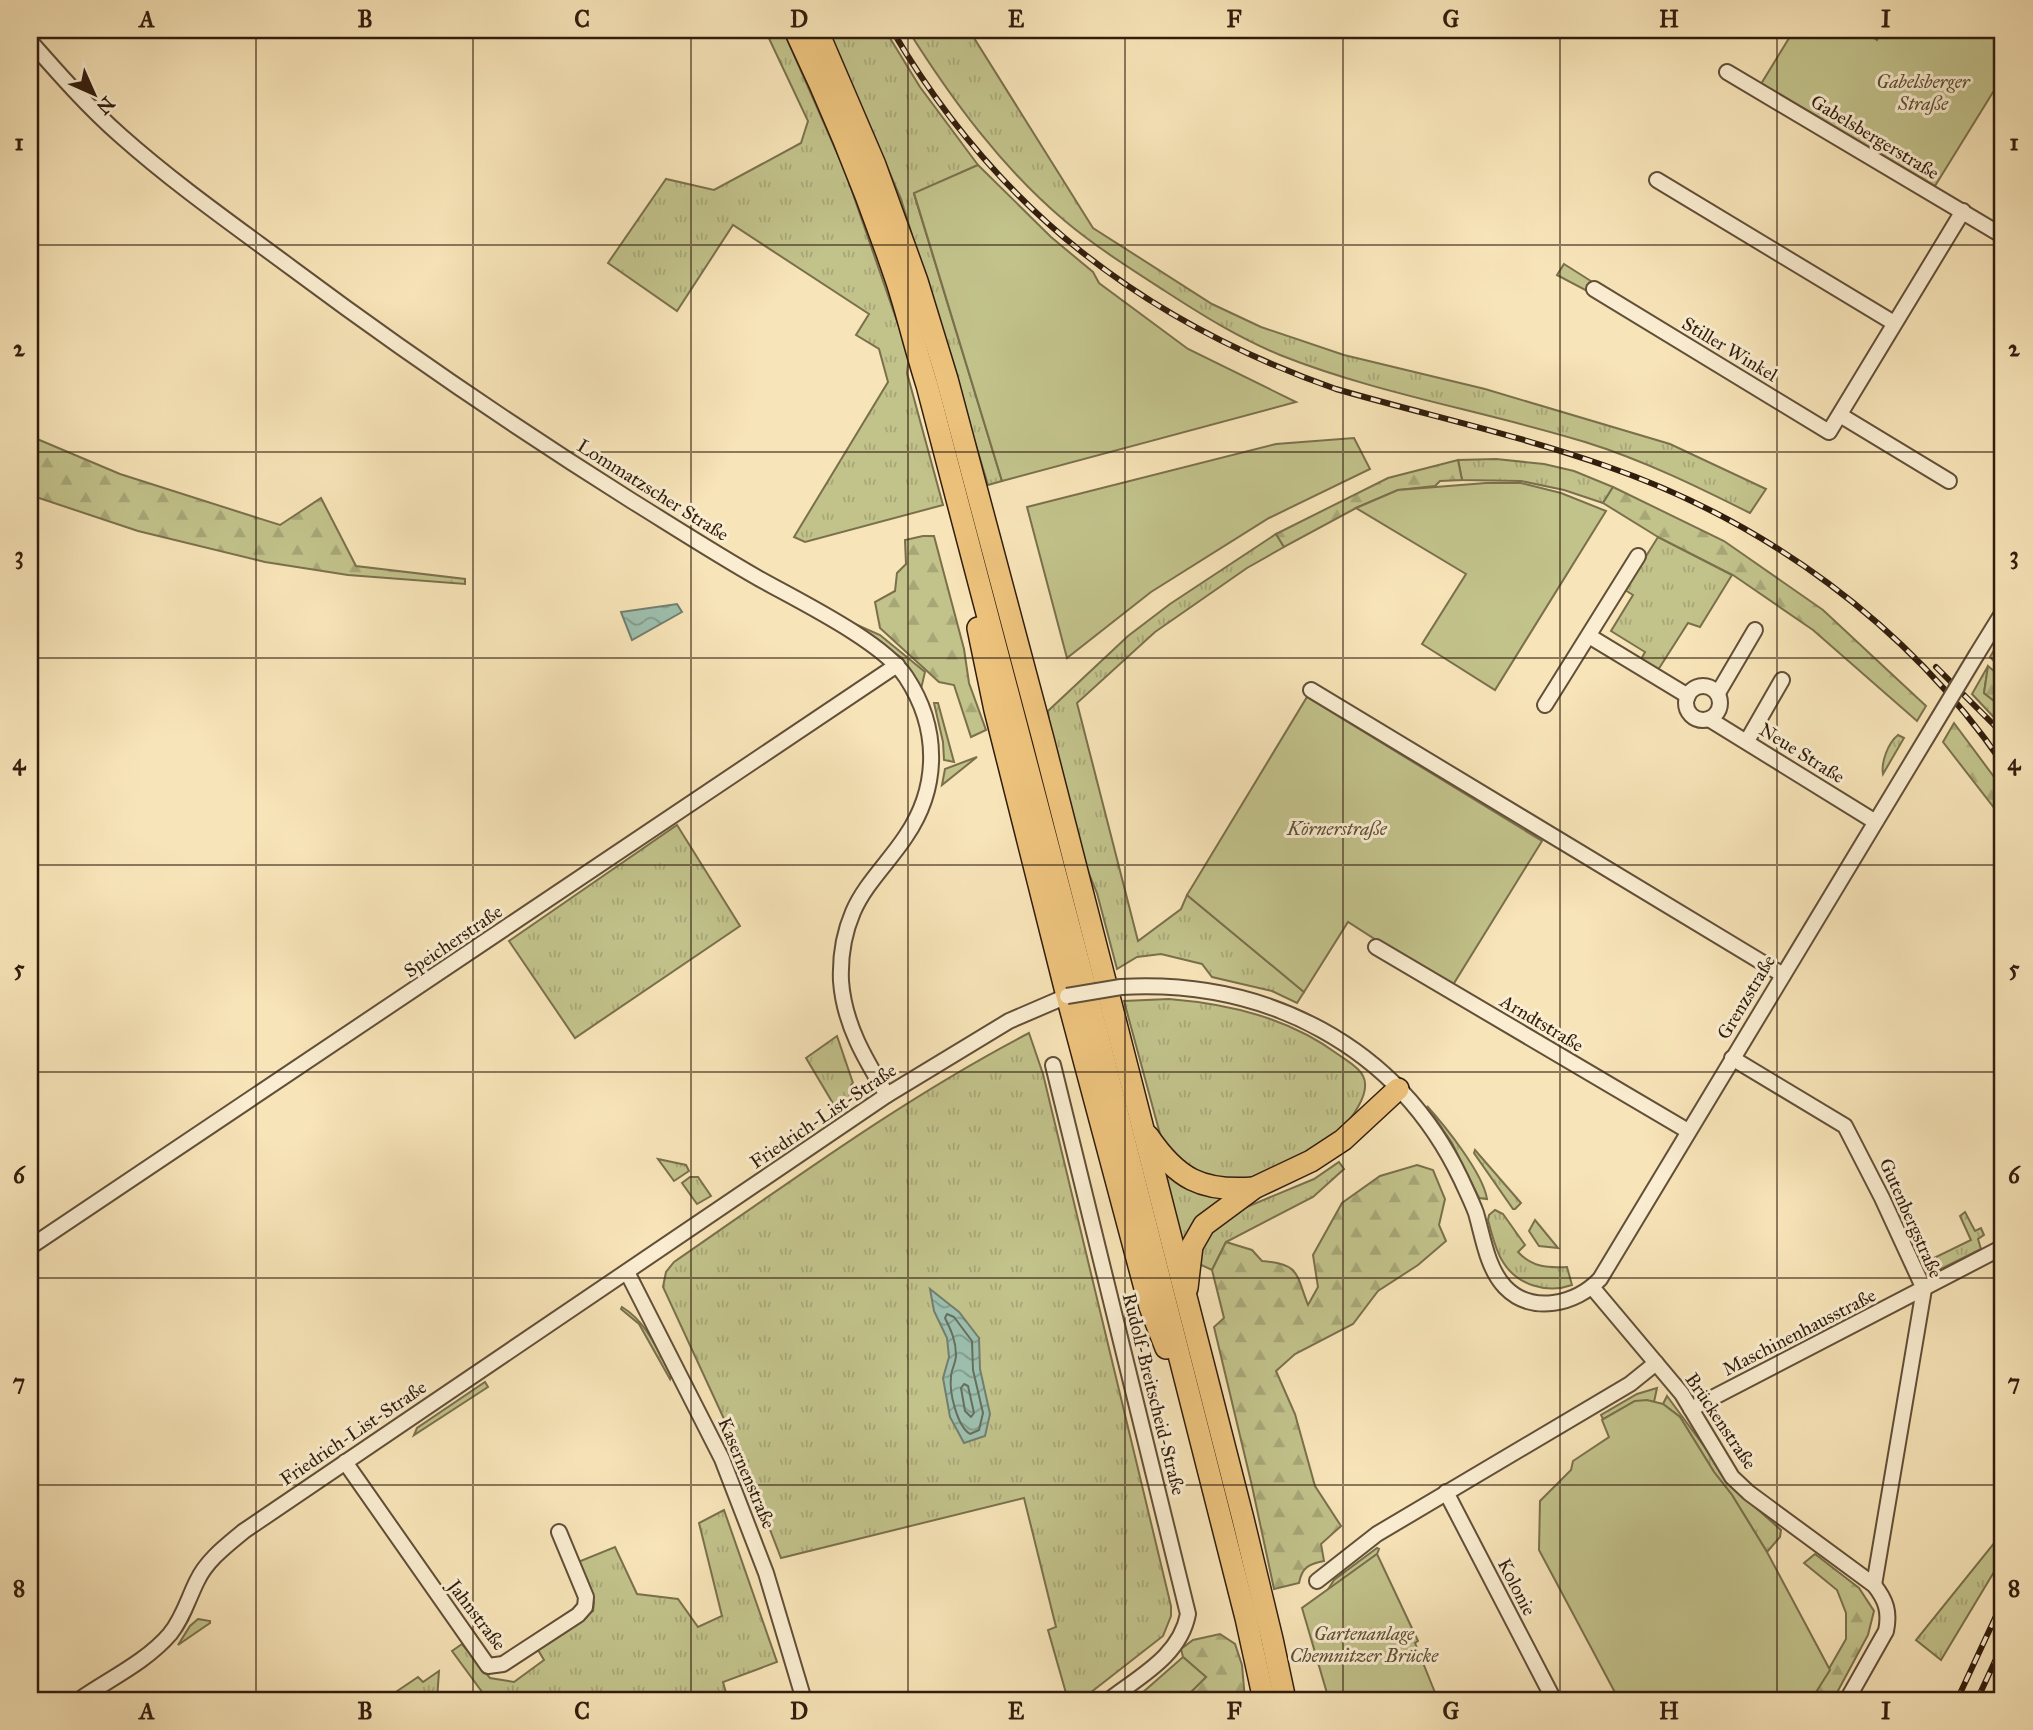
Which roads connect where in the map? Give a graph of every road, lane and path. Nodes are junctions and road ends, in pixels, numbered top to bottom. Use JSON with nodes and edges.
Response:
{"nodes":[{"id":1,"x":795,"y":30,"type":"edge"},
{"id":2,"x":817,"y":30,"type":"edge"},
{"id":3,"x":30,"y":41,"type":"edge"},
{"id":4,"x":1727,"y":72,"type":"dead end"},
{"id":5,"x":1657,"y":180,"type":"dead end"},
{"id":6,"x":1963,"y":211,"type":"junction"},
{"id":7,"x":2003,"y":236,"type":"edge"},
{"id":8,"x":1594,"y":289,"type":"dead end"},
{"id":9,"x":1894,"y":323,"type":"junction"},
{"id":10,"x":1840,"y":415,"type":"junction"},
{"id":11,"x":1949,"y":481,"type":"dead end"},
{"id":12,"x":1638,"y":556,"type":"dead end"},
{"id":13,"x":982,"y":591,"type":"junction"},
{"id":14,"x":2003,"y":614,"type":"edge"},
{"id":15,"x":1755,"y":631,"type":"dead end"},
{"id":16,"x":1589,"y":636,"type":"junction"},
{"id":17,"x":897,"y":665,"type":"junction"},
{"id":18,"x":1782,"y":681,"type":"dead end"},
{"id":19,"x":1311,"y":690,"type":"dead end"},
{"id":20,"x":1717,"y":693,"type":"junction"},
{"id":21,"x":1688,"y":696,"type":"junction"},
{"id":22,"x":1545,"y":705,"type":"dead end"},
{"id":23,"x":1709,"y":719,"type":"junction"},
{"id":24,"x":1746,"y":741,"type":"junction"},
{"id":25,"x":1874,"y":821,"type":"junction"},
{"id":26,"x":1376,"y":947,"type":"dead end"},
{"id":27,"x":1783,"y":975,"type":"junction"},
{"id":28,"x":1067,"y":996,"type":"junction"},
{"id":29,"x":1732,"y":1058,"type":"junction"},
{"id":30,"x":1053,"y":1065,"type":"dead end"},
{"id":31,"x":1398,"y":1089,"type":"junction"},
{"id":32,"x":887,"y":1095,"type":"junction"},
{"id":33,"x":1142,"y":1127,"type":"junction"},
{"id":34,"x":1688,"y":1131,"type":"junction"},
{"id":35,"x":1254,"y":1188,"type":"junction"},
{"id":36,"x":30,"y":1247,"type":"edge"},
{"id":37,"x":2003,"y":1247,"type":"edge"},
{"id":38,"x":627,"y":1272,"type":"junction"},
{"id":39,"x":1592,"y":1287,"type":"junction"},
{"id":40,"x":1924,"y":1289,"type":"junction"},
{"id":41,"x":1186,"y":1304,"type":"junction"},
{"id":42,"x":1181,"y":1361,"type":"junction"},
{"id":43,"x":1656,"y":1363,"type":"junction"},
{"id":44,"x":1691,"y":1409,"type":"junction"},
{"id":45,"x":345,"y":1462,"type":"junction"},
{"id":46,"x":1446,"y":1492,"type":"junction"},
{"id":47,"x":559,"y":1532,"type":"dead end"},
{"id":48,"x":1317,"y":1581,"type":"dead end"},
{"id":49,"x":1874,"y":1585,"type":"junction"},
{"id":50,"x":79,"y":1700,"type":"edge"},
{"id":51,"x":804,"y":1700,"type":"edge"},
{"id":52,"x":1109,"y":1700,"type":"edge"},
{"id":53,"x":1264,"y":1700,"type":"edge"},
{"id":54,"x":1284,"y":1700,"type":"edge"},
{"id":55,"x":1554,"y":1700,"type":"edge"},
{"id":56,"x":1847,"y":1700,"type":"edge"}],
"edges":[{"from":1,"to":13,"type":"highway"},
{"from":2,"to":33,"type":"highway"},
{"from":3,"to":17,"type":"street","name":"Lommatzscher Straße"},
{"from":4,"to":6,"type":"street","name":"Gabelsbergerstraße"},
{"from":5,"to":9,"type":"street"},
{"from":6,"to":7,"type":"street","name":"Gabelsbergerstraße"},
{"from":6,"to":9,"type":"street"},
{"from":8,"to":10,"type":"street","name":"Stiller Winkel"},
{"from":9,"to":10,"type":"street"},
{"from":10,"to":11,"type":"street"},
{"from":12,"to":16,"type":"street"},
{"from":13,"to":28,"type":"highway"},
{"from":13,"to":42,"type":"highway"},
{"from":14,"to":25,"type":"street","name":"Grenzstraße","bridge":true},
{"from":15,"to":20,"type":"street"},
{"from":16,"to":21,"type":"street"},
{"from":16,"to":22,"type":"street"},
{"from":17,"to":32,"type":"street","name":"Lommatzscher Straße"},
{"from":17,"to":36,"type":"street","name":"Speicherstraße"},
{"from":18,"to":24,"type":"street"},
{"from":19,"to":27,"type":"street"},
{"from":20,"to":21,"type":"street"},
{"from":20,"to":23,"type":"street"},
{"from":21,"to":23,"type":"street"},
{"from":23,"to":24,"type":"street","name":"Neue Straße"},
{"from":24,"to":25,"type":"street","name":"Neue Straße"},
{"from":25,"to":27,"type":"street","name":"Grenzstraße"},
{"from":26,"to":34,"type":"street","name":"Arndtstraße"},
{"from":27,"to":29,"type":"street","name":"Grenzstraße"},
{"from":28,"to":31,"type":"street","name":"Friedrich-List-Straße","bridge":true},
{"from":28,"to":32,"type":"street","name":"Friedrich-List-Straße"},
{"from":28,"to":42,"type":"highway"},
{"from":29,"to":34,"type":"street","name":"Grenzstraße"},
{"from":29,"to":40,"type":"street","name":"Gutenbergstraße"},
{"from":30,"to":52,"type":"street","name":"Rudolf-Breitscheid-Straße"},
{"from":31,"to":35,"type":"highway"},
{"from":31,"to":39,"type":"street","name":"Friedrich-List-Straße"},
{"from":32,"to":38,"type":"street","name":"Friedrich-List-Straße"},
{"from":33,"to":35,"type":"highway"},
{"from":33,"to":41,"type":"highway"},
{"from":34,"to":39,"type":"street","name":"Grenzstraße"},
{"from":35,"to":41,"type":"highway"},
{"from":37,"to":40,"type":"street","name":"Maschinenhausstraße"},
{"from":38,"to":45,"type":"street","name":"Friedrich-List-Straße"},
{"from":38,"to":51,"type":"street","name":"Kasernenstraße"},
{"from":39,"to":43,"type":"street","name":"Brückenstraße"},
{"from":40,"to":44,"type":"street","name":"Maschinenhausstraße"},
{"from":40,"to":49,"type":"street","name":"Gutenbergstraße"},
{"from":41,"to":54,"type":"highway"},
{"from":42,"to":53,"type":"highway"},
{"from":43,"to":44,"type":"street","name":"Brückenstraße"},
{"from":43,"to":46,"type":"street"},
{"from":44,"to":49,"type":"street","name":"Brückenstraße"},
{"from":45,"to":47,"type":"street","name":"Jahnstraße"},
{"from":45,"to":50,"type":"street","name":"Friedrich-List-Straße"},
{"from":46,"to":48,"type":"street"},
{"from":46,"to":55,"type":"street","name":"Kolonie"},
{"from":49,"to":56,"type":"street","name":"Brückenstraße"}]}
